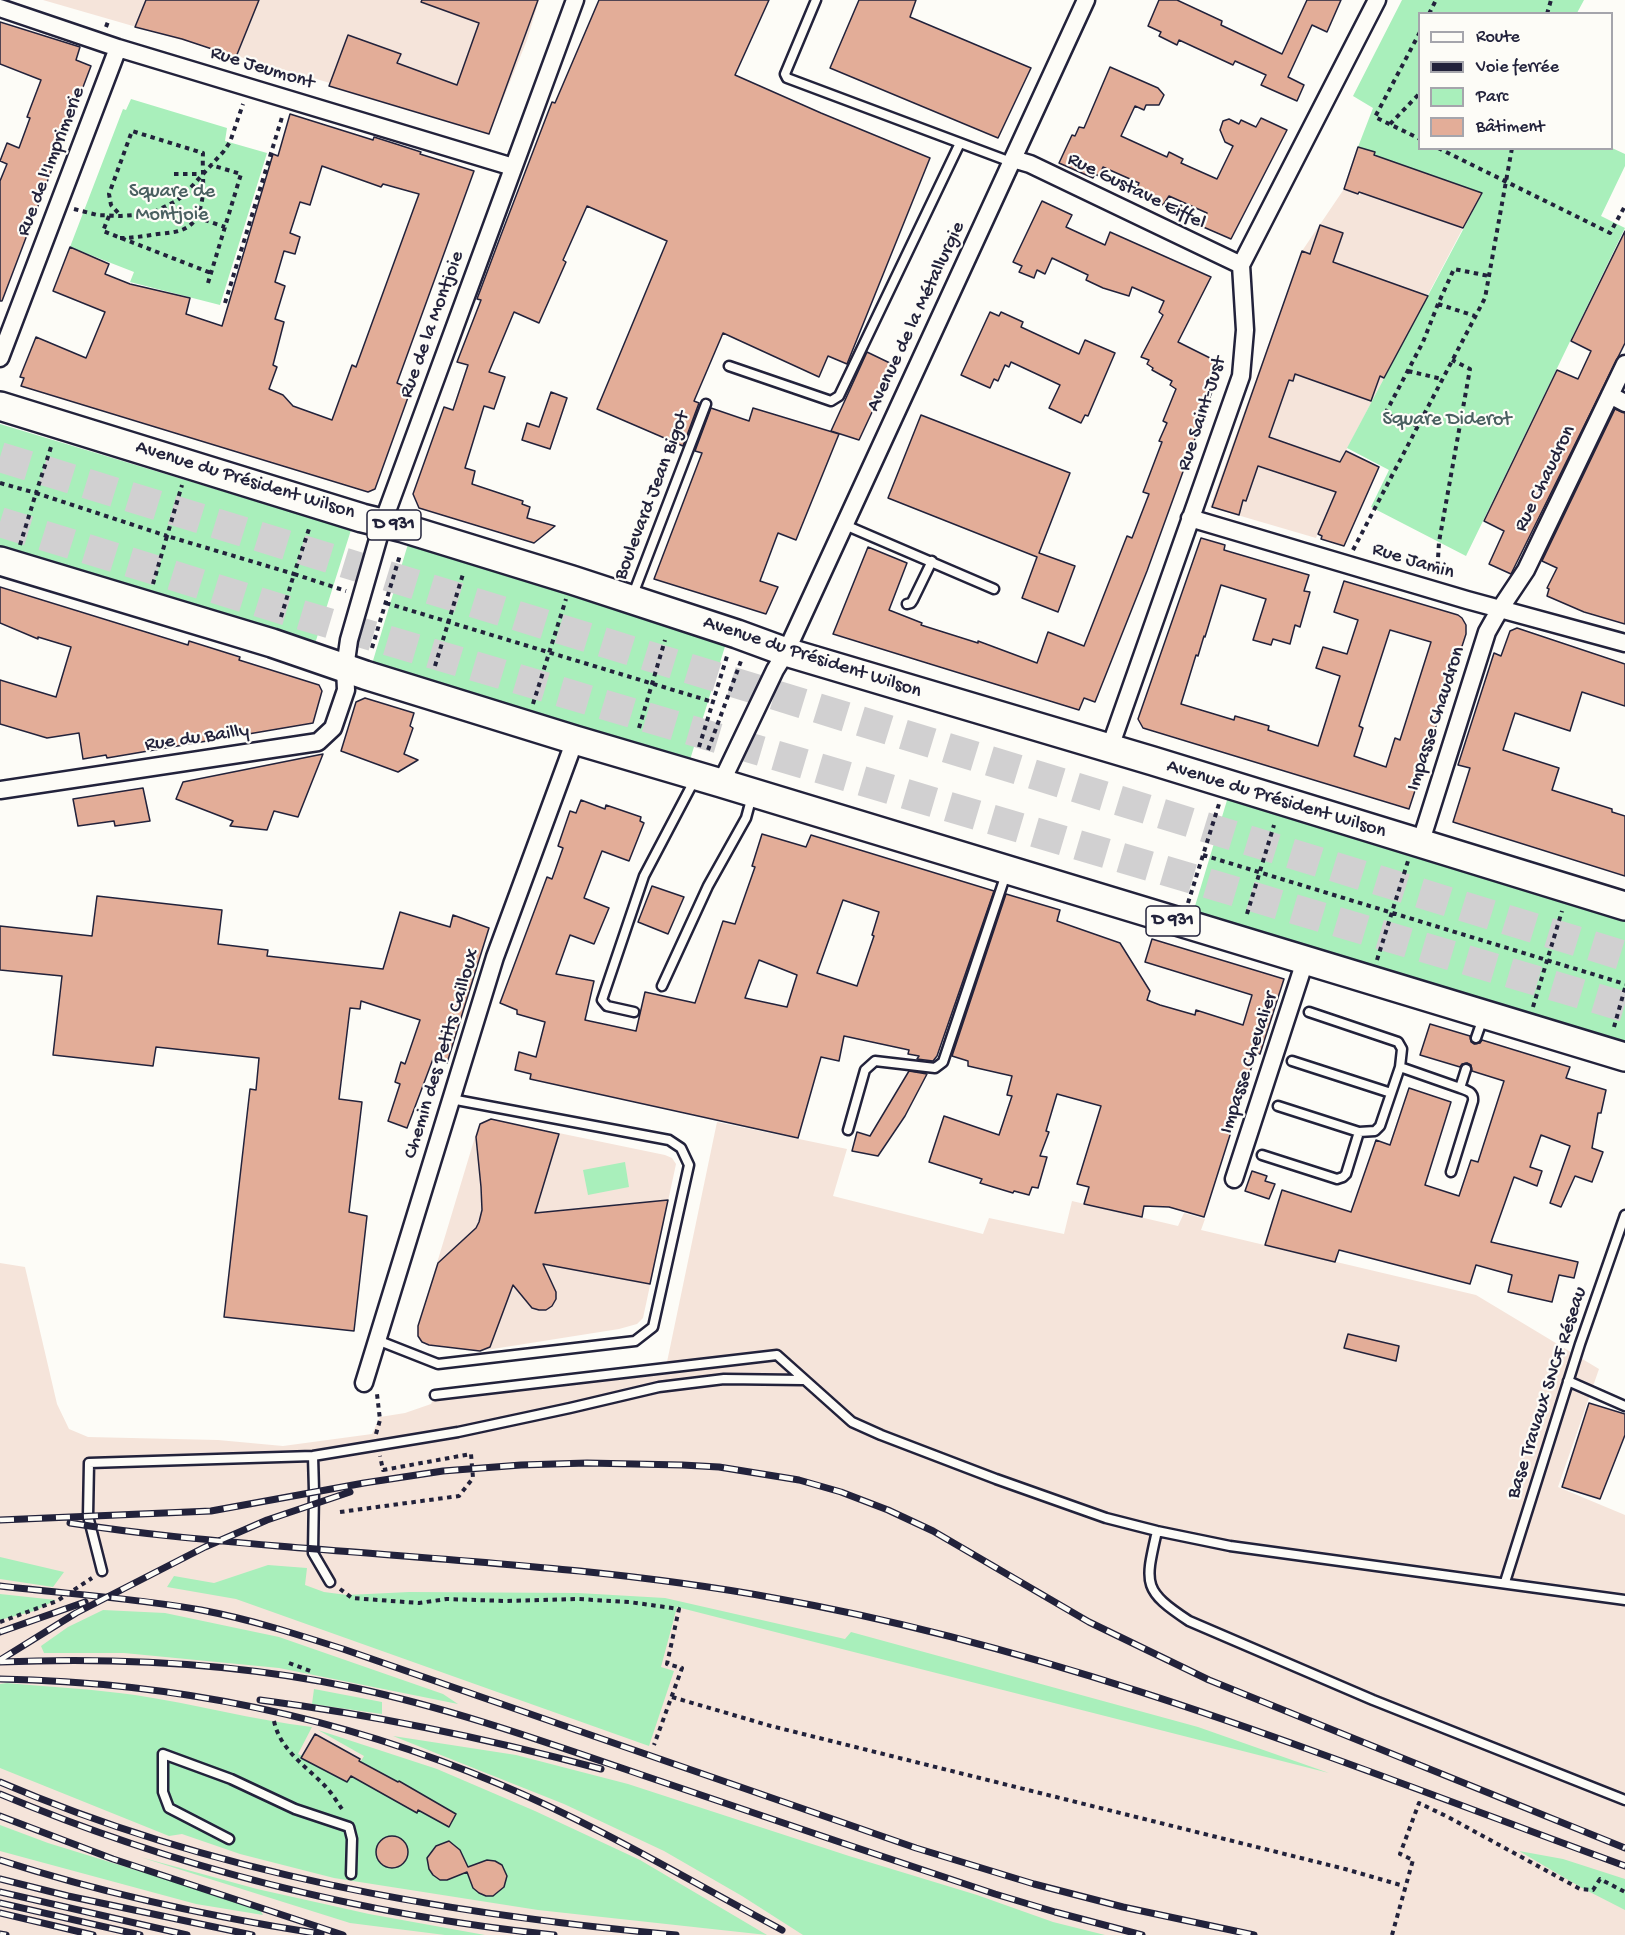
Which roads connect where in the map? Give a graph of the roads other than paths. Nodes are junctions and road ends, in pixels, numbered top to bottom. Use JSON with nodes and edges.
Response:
{"nodes":[{"id":1,"x":575,"y":0,"type":"edge"},
{"id":2,"x":816,"y":0,"type":"edge"},
{"id":3,"x":1086,"y":0,"type":"edge"},
{"id":4,"x":1377,"y":0,"type":"edge"},
{"id":5,"x":0,"y":8,"type":"edge"},
{"id":6,"x":118,"y":48,"type":"junction"},
{"id":7,"x":960,"y":143,"type":"junction"},
{"id":8,"x":1012,"y":160,"type":"junction"},
{"id":9,"x":513,"y":167,"type":"junction"},
{"id":10,"x":1241,"y":265,"type":"junction"},
{"id":11,"x":0,"y":358,"type":"edge"},
{"id":12,"x":1625,"y":364,"type":"edge"},
{"id":13,"x":729,"y":366,"type":"dead end"},
{"id":14,"x":1617,"y":399,"type":"edge"},
{"id":15,"x":706,"y":404,"type":"dead end"},
{"id":16,"x":0,"y":406,"type":"edge"},
{"id":17,"x":1190,"y":518,"type":"junction"},
{"id":18,"x":383,"y":522,"type":"junction"},
{"id":19,"x":845,"y":525,"type":"junction"},
{"id":20,"x":932,"y":561,"type":"junction"},
{"id":21,"x":7,"y":563,"type":"edge"},
{"id":22,"x":994,"y":589,"type":"dead end"},
{"id":23,"x":631,"y":600,"type":"junction"},
{"id":24,"x":907,"y":604,"type":"dead end"},
{"id":25,"x":1500,"y":609,"type":"junction"},
{"id":26,"x":1625,"y":643,"type":"edge"},
{"id":27,"x":786,"y":652,"type":"junction"},
{"id":28,"x":345,"y":668,"type":"junction"},
{"id":29,"x":575,"y":740,"type":"junction"},
{"id":30,"x":1109,"y":750,"type":"junction"},
{"id":31,"x":709,"y":779,"type":"junction"},
{"id":32,"x":0,"y":790,"type":"edge"},
{"id":33,"x":753,"y":793,"type":"junction"},
{"id":34,"x":1414,"y":851,"type":"junction"},
{"id":35,"x":1007,"y":871,"type":"junction"},
{"id":36,"x":1625,"y":906,"type":"edge"},
{"id":37,"x":1305,"y":961,"type":"junction"},
{"id":38,"x":662,"y":986,"type":"dead end"},
{"id":39,"x":634,"y":1012,"type":"dead end"},
{"id":40,"x":1310,"y":1012,"type":"dead end"},
{"id":41,"x":1625,"y":1057,"type":"edge"},
{"id":42,"x":1292,"y":1061,"type":"dead end"},
{"id":43,"x":1400,"y":1067,"type":"junction"},
{"id":44,"x":1466,"y":1069,"type":"dead end"},
{"id":45,"x":1460,"y":1088,"type":"junction"},
{"id":46,"x":1391,"y":1093,"type":"junction"},
{"id":47,"x":451,"y":1099,"type":"junction"},
{"id":48,"x":1278,"y":1106,"type":"dead end"},
{"id":49,"x":848,"y":1130,"type":"dead end"},
{"id":50,"x":1359,"y":1132,"type":"junction"},
{"id":51,"x":1263,"y":1155,"type":"dead end"},
{"id":52,"x":1451,"y":1172,"type":"dead end"},
{"id":53,"x":1234,"y":1179,"type":"dead end"},
{"id":54,"x":1625,"y":1215,"type":"edge"},
{"id":55,"x":376,"y":1340,"type":"junction"},
{"id":56,"x":803,"y":1380,"type":"junction"},
{"id":57,"x":1568,"y":1381,"type":"junction"},
{"id":58,"x":364,"y":1383,"type":"road end"},
{"id":59,"x":435,"y":1395,"type":"dead end"},
{"id":60,"x":1625,"y":1406,"type":"edge"},
{"id":61,"x":313,"y":1456,"type":"junction"},
{"id":62,"x":1157,"y":1531,"type":"junction"},
{"id":63,"x":102,"y":1571,"type":"road end"},
{"id":64,"x":330,"y":1582,"type":"dead end"},
{"id":65,"x":1505,"y":1582,"type":"junction"},
{"id":66,"x":1625,"y":1600,"type":"edge"},
{"id":67,"x":1625,"y":1800,"type":"edge"},
{"id":68,"x":229,"y":1839,"type":"dead end"},
{"id":69,"x":351,"y":1874,"type":"dead end"}],
"edges":[{"from":1,"to":9,"type":"street","name":"Rue de la Montjoie"},
{"from":2,"to":7,"type":"lane"},
{"from":3,"to":8,"type":"street","name":"Avenue de la Métallurgie"},
{"from":4,"to":10,"type":"street"},
{"from":5,"to":6,"type":"street","name":"Rue Jeumont"},
{"from":6,"to":9,"type":"street","name":"Rue Jeumont"},
{"from":6,"to":11,"type":"street","name":"Rue de l'Imprimerie"},
{"from":7,"to":8,"type":"lane"},
{"from":7,"to":13,"type":"lane"},
{"from":8,"to":10,"type":"street","name":"Rue Gustave Eiffel"},
{"from":8,"to":19,"type":"street","name":"Avenue de la Métallurgie"},
{"from":9,"to":18,"type":"street","name":"Rue de la Montjoie"},
{"from":10,"to":17,"type":"street","name":"Rue Saint-Just"},
{"from":12,"to":14,"type":"street","name":"Rue Chaudron"},
{"from":14,"to":25,"type":"street","name":"Rue Chaudron"},
{"from":15,"to":23,"type":"lane","name":"Boulevard Jean Bigot"},
{"from":16,"to":18,"type":"main road","name":"Avenue du Président Wilson","number":"D 931"},
{"from":17,"to":25,"type":"street","name":"Rue Jamin"},
{"from":17,"to":30,"type":"street","name":"Rue Saint-Just"},
{"from":18,"to":23,"type":"main road","name":"Avenue du Président Wilson","number":"D 931"},
{"from":18,"to":28,"type":"street","name":"Rue de la Montjoie"},
{"from":19,"to":20,"type":"lane"},
{"from":19,"to":27,"type":"street","name":"Avenue de la Métallurgie"},
{"from":20,"to":22,"type":"lane"},
{"from":20,"to":24,"type":"lane"},
{"from":21,"to":28,"type":"main road","number":"D 931"},
{"from":23,"to":27,"type":"main road","name":"Avenue du Président Wilson","number":"D 931"},
{"from":25,"to":26,"type":"street","name":"Rue Jamin"},
{"from":25,"to":34,"type":"street","name":"Impasse Chaudron"},
{"from":27,"to":30,"type":"main road","name":"Avenue du Président Wilson","number":"D 931"},
{"from":27,"to":31,"type":"street","name":"Avenue de la Métallurgie"},
{"from":28,"to":29,"type":"main road","number":"D 931"},
{"from":28,"to":32,"type":"street","name":"Rue du Bailly"},
{"from":29,"to":31,"type":"main road","number":"D 931"},
{"from":29,"to":47,"type":"street","name":"Chemin des Petits Cailloux"},
{"from":30,"to":34,"type":"main road","name":"Avenue du Président Wilson","number":"D 931"},
{"from":31,"to":33,"type":"main road","number":"D 931"},
{"from":31,"to":39,"type":"lane"},
{"from":33,"to":35,"type":"main road","number":"D 931"},
{"from":33,"to":38,"type":"lane"},
{"from":34,"to":36,"type":"main road","name":"Avenue du Président Wilson","number":"D 931"},
{"from":35,"to":37,"type":"main road","number":"D 931"},
{"from":35,"to":49,"type":"lane"},
{"from":37,"to":41,"type":"main road","number":"D 931"},
{"from":37,"to":53,"type":"street","name":"Impasse Chevalier"},
{"from":40,"to":43,"type":"lane"},
{"from":42,"to":46,"type":"lane"},
{"from":43,"to":45,"type":"lane"},
{"from":43,"to":46,"type":"lane"},
{"from":44,"to":45,"type":"lane"},
{"from":45,"to":52,"type":"lane"},
{"from":46,"to":50,"type":"lane"},
{"from":47,"to":55,"type":"street","name":"Chemin des Petits Cailloux"},
{"from":47,"to":55,"type":"lane"},
{"from":48,"to":50,"type":"lane"},
{"from":50,"to":51,"type":"lane"},
{"from":54,"to":57,"type":"lane","name":"Base Travaux SNCF Réseau"},
{"from":55,"to":58,"type":"street","name":"Chemin des Petits Cailloux"},
{"from":56,"to":59,"type":"lane"},
{"from":56,"to":61,"type":"lane"},
{"from":56,"to":62,"type":"lane"},
{"from":57,"to":60,"type":"lane"},
{"from":57,"to":65,"type":"lane","name":"Base Travaux SNCF Réseau"},
{"from":61,"to":63,"type":"lane"},
{"from":61,"to":64,"type":"lane"},
{"from":62,"to":65,"type":"lane"},
{"from":62,"to":67,"type":"lane"},
{"from":65,"to":66,"type":"lane"},
{"from":68,"to":69,"type":"lane"}]}
